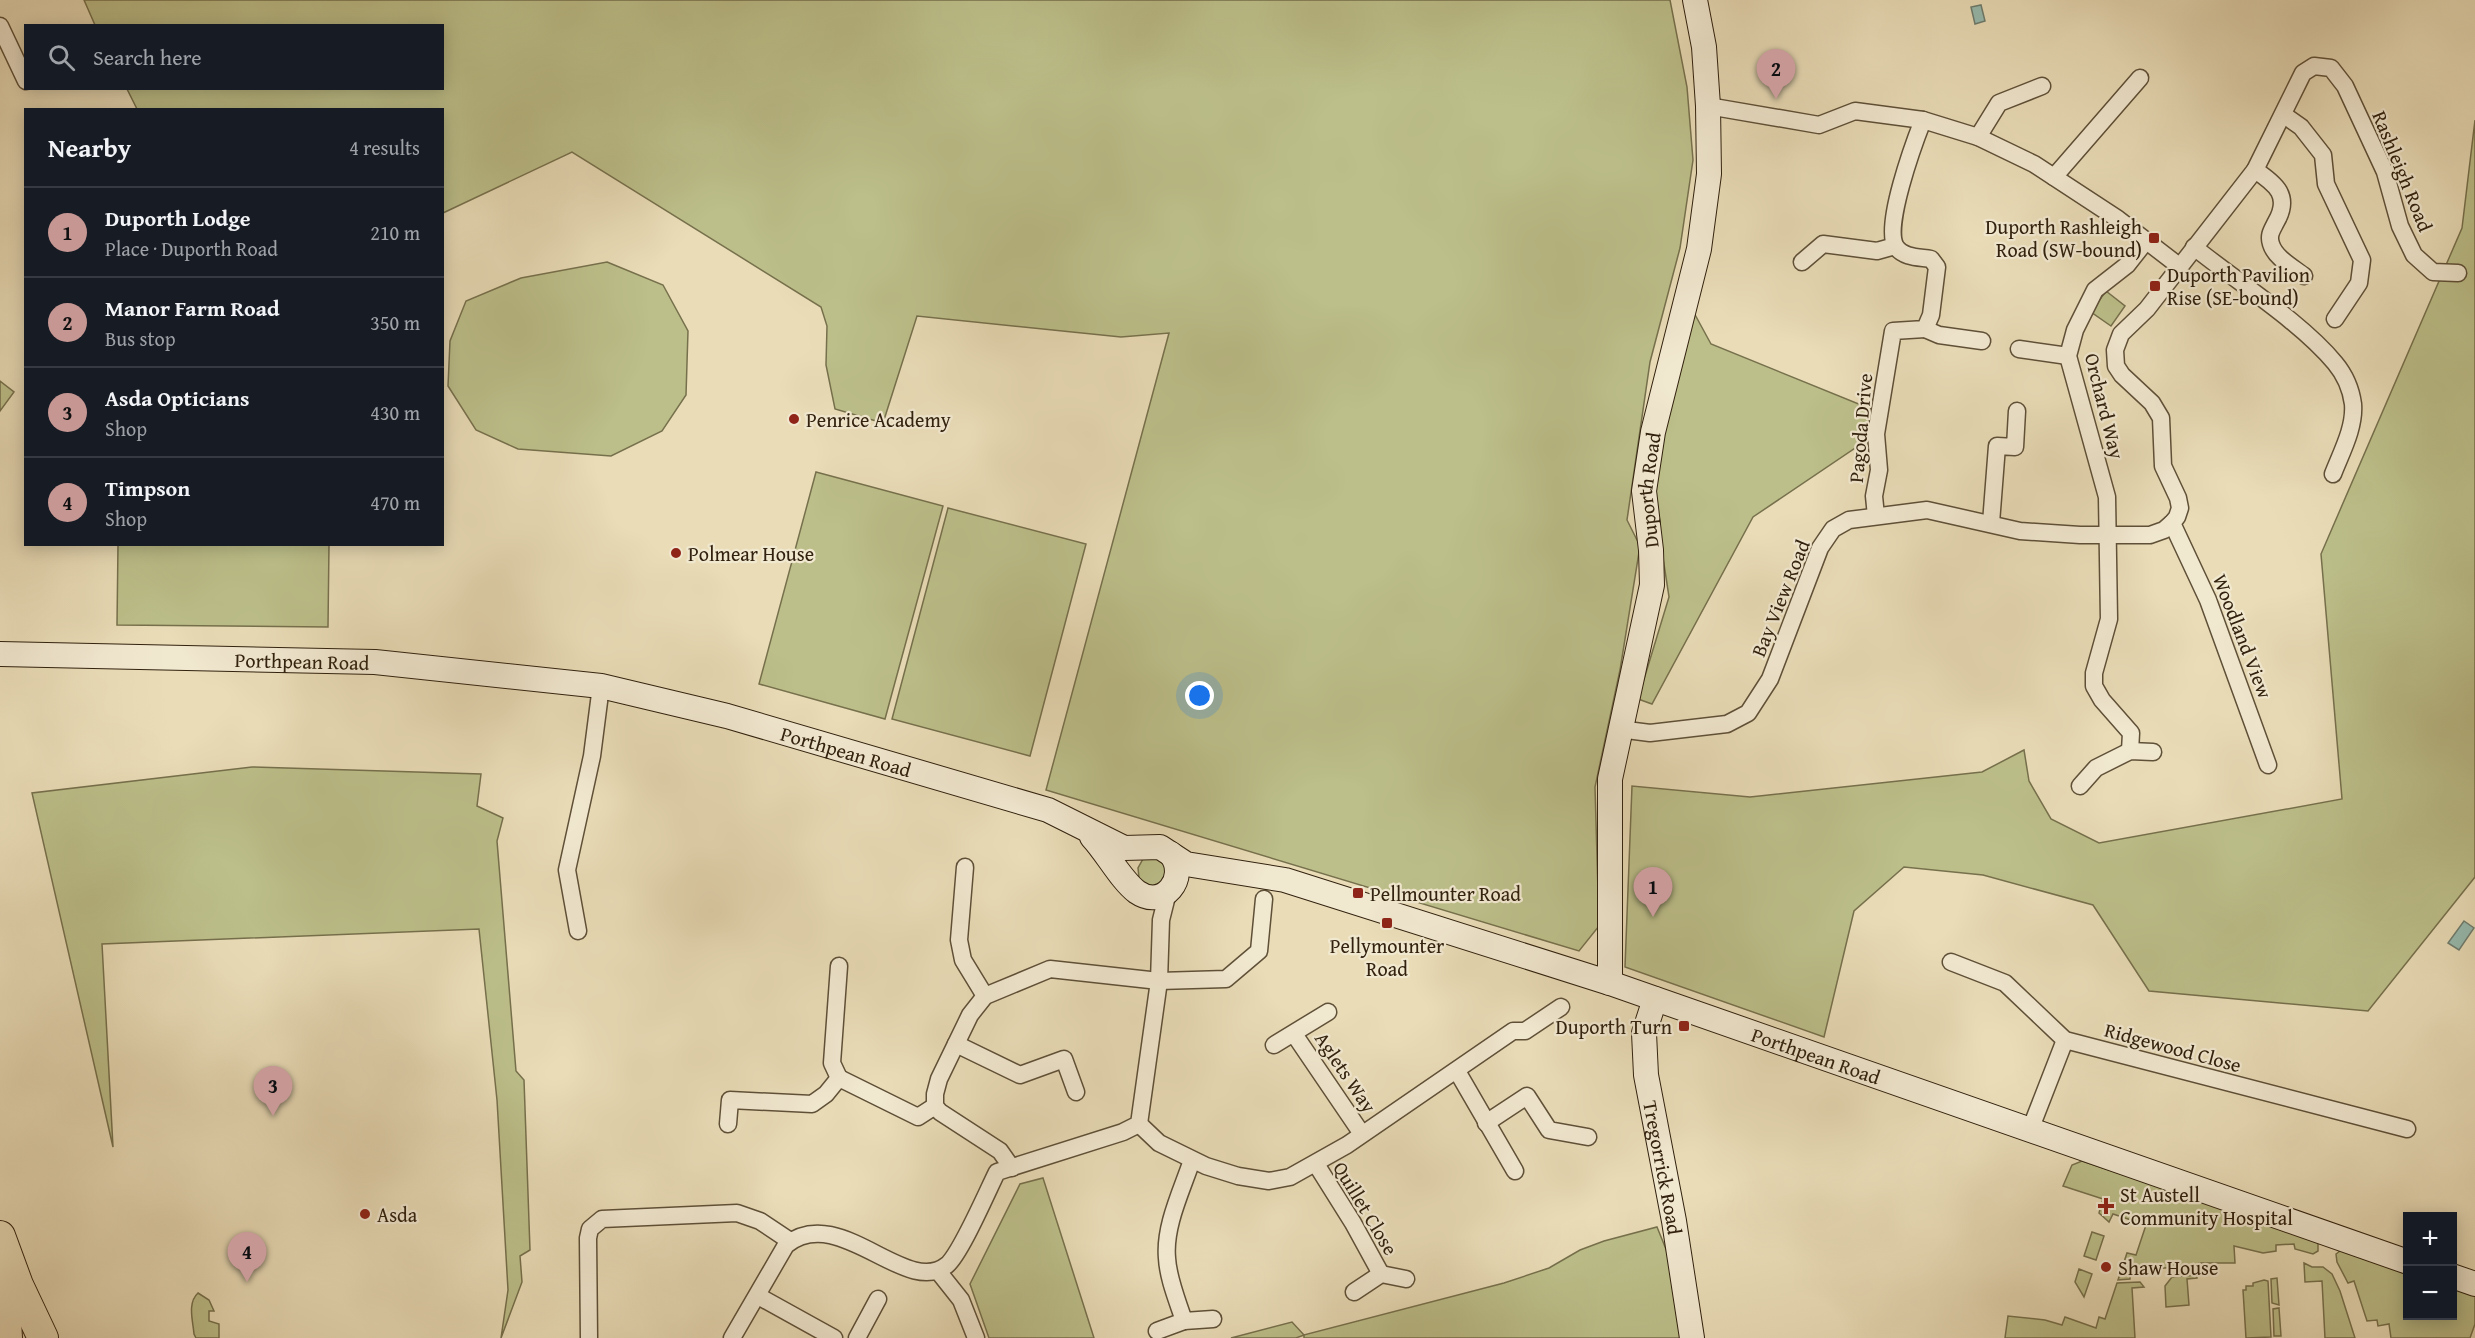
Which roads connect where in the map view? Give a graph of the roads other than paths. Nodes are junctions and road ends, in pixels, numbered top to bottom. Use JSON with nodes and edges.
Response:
{"nodes":[{"id":1,"x":1695,"y":0,"type":"edge"},
{"id":2,"x":0,"y":26,"type":"edge"},
{"id":3,"x":24,"y":78,"type":"edge"},
{"id":4,"x":2140,"y":78,"type":"dead end"},
{"id":5,"x":2042,"y":86,"type":"dead end"},
{"id":6,"x":1708,"y":106,"type":"junction"},
{"id":7,"x":2284,"y":115,"type":"junction"},
{"id":8,"x":1923,"y":120,"type":"junction"},
{"id":9,"x":1978,"y":137,"type":"junction"},
{"id":10,"x":2255,"y":170,"type":"junction"},
{"id":11,"x":2054,"y":177,"type":"junction"},
{"id":12,"x":2146,"y":240,"type":"junction"},
{"id":13,"x":1895,"y":246,"type":"junction"},
{"id":14,"x":2194,"y":247,"type":"junction"},
{"id":15,"x":1802,"y":262,"type":"dead end"},
{"id":16,"x":2179,"y":266,"type":"junction"},
{"id":17,"x":2458,"y":273,"type":"dead end"},
{"id":18,"x":2304,"y":276,"type":"dead end"},
{"id":19,"x":2335,"y":319,"type":"dead end"},
{"id":20,"x":1925,"y":329,"type":"junction"},
{"id":21,"x":1982,"y":341,"type":"dead end"},
{"id":22,"x":2019,"y":349,"type":"dead end"},
{"id":23,"x":2068,"y":356,"type":"junction"},
{"id":24,"x":2017,"y":411,"type":"dead end"},
{"id":25,"x":2333,"y":474,"type":"dead end"},
{"id":26,"x":1875,"y":516,"type":"junction"},
{"id":27,"x":1991,"y":523,"type":"junction"},
{"id":28,"x":2172,"y":524,"type":"junction"},
{"id":29,"x":2107,"y":535,"type":"junction"},
{"id":30,"x":0,"y":654,"type":"edge"},
{"id":31,"x":601,"y":686,"type":"junction"},
{"id":32,"x":1619,"y":729,"type":"junction"},
{"id":33,"x":2130,"y":751,"type":"junction"},
{"id":34,"x":2153,"y":752,"type":"dead end"},
{"id":35,"x":2268,"y":765,"type":"dead end"},
{"id":36,"x":2080,"y":786,"type":"dead end"},
{"id":37,"x":1087,"y":831,"type":"junction"},
{"id":38,"x":1146,"y":847,"type":"junction"},
{"id":39,"x":1171,"y":854,"type":"junction"},
{"id":40,"x":965,"y":867,"type":"dead end"},
{"id":41,"x":1218,"y":870,"type":"junction"},
{"id":42,"x":1170,"y":889,"type":"junction"},
{"id":43,"x":1136,"y":890,"type":"junction"},
{"id":44,"x":1264,"y":899,"type":"dead end"},
{"id":45,"x":578,"y":931,"type":"dead end"},
{"id":46,"x":1160,"y":936,"type":"junction"},
{"id":47,"x":1952,"y":962,"type":"dead end"},
{"id":48,"x":839,"y":966,"type":"dead end"},
{"id":49,"x":1159,"y":981,"type":"junction"},
{"id":50,"x":1610,"y":983,"type":"junction"},
{"id":51,"x":985,"y":996,"type":"junction"},
{"id":52,"x":1655,"y":999,"type":"junction"},
{"id":53,"x":1561,"y":1007,"type":"dead end"},
{"id":54,"x":1328,"y":1012,"type":"dead end"},
{"id":55,"x":1294,"y":1034,"type":"junction"},
{"id":56,"x":2065,"y":1040,"type":"junction"},
{"id":57,"x":956,"y":1044,"type":"junction"},
{"id":58,"x":1274,"y":1044,"type":"dead end"},
{"id":59,"x":1457,"y":1071,"type":"junction"},
{"id":60,"x":838,"y":1078,"type":"junction"},
{"id":61,"x":1076,"y":1092,"type":"dead end"},
{"id":62,"x":935,"y":1106,"type":"junction"},
{"id":63,"x":1486,"y":1123,"type":"junction"},
{"id":64,"x":728,"y":1124,"type":"dead end"},
{"id":65,"x":1138,"y":1124,"type":"junction"},
{"id":66,"x":2407,"y":1129,"type":"dead end"},
{"id":67,"x":2030,"y":1130,"type":"junction"},
{"id":68,"x":1362,"y":1134,"type":"junction"},
{"id":69,"x":1588,"y":1137,"type":"dead end"},
{"id":70,"x":1192,"y":1160,"type":"junction"},
{"id":71,"x":1316,"y":1164,"type":"junction"},
{"id":72,"x":1012,"y":1168,"type":"junction"},
{"id":73,"x":1515,"y":1171,"type":"dead end"},
{"id":74,"x":0,"y":1238,"type":"edge"},
{"id":75,"x":790,"y":1241,"type":"junction"},
{"id":76,"x":2403,"y":1260,"type":"edge"},
{"id":77,"x":938,"y":1271,"type":"junction"},
{"id":78,"x":1381,"y":1274,"type":"junction"},
{"id":79,"x":2457,"y":1278,"type":"edge"},
{"id":80,"x":1406,"y":1279,"type":"dead end"},
{"id":81,"x":2475,"y":1284,"type":"edge"},
{"id":82,"x":1354,"y":1292,"type":"dead end"},
{"id":83,"x":758,"y":1296,"type":"junction"},
{"id":84,"x":878,"y":1299,"type":"dead end"},
{"id":85,"x":1214,"y":1319,"type":"dead end"},
{"id":86,"x":1184,"y":1321,"type":"junction"},
{"id":87,"x":1157,"y":1331,"type":"dead end"},
{"id":88,"x":7,"y":1338,"type":"edge"},
{"id":89,"x":43,"y":1338,"type":"edge"},
{"id":90,"x":589,"y":1338,"type":"edge"},
{"id":91,"x":732,"y":1338,"type":"edge"},
{"id":92,"x":834,"y":1338,"type":"edge"},
{"id":93,"x":857,"y":1338,"type":"edge"},
{"id":94,"x":976,"y":1338,"type":"edge"},
{"id":95,"x":1692,"y":1338,"type":"edge"}],
"edges":[{"from":1,"to":6,"type":"street","name":"Duporth Road"},
{"from":2,"to":3,"type":"street"},
{"from":4,"to":11,"type":"street"},
{"from":5,"to":9,"type":"street"},
{"from":6,"to":8,"type":"street"},
{"from":6,"to":32,"type":"street","name":"Duporth Road"},
{"from":7,"to":10,"type":"street","name":"Rashleigh Road"},
{"from":7,"to":17,"type":"street","name":"Rashleigh Road"},
{"from":7,"to":19,"type":"street"},
{"from":8,"to":9,"type":"street"},
{"from":8,"to":13,"type":"street"},
{"from":9,"to":11,"type":"street"},
{"from":10,"to":14,"type":"street","name":"Rashleigh Road"},
{"from":10,"to":18,"type":"street"},
{"from":11,"to":12,"type":"street"},
{"from":12,"to":16,"type":"street"},
{"from":12,"to":23,"type":"street","name":"Orchard Way"},
{"from":13,"to":15,"type":"street"},
{"from":13,"to":20,"type":"street"},
{"from":14,"to":16,"type":"street","name":"Rashleigh Road"},
{"from":14,"to":25,"type":"street"},
{"from":16,"to":28,"type":"street","name":"Rashleigh Road"},
{"from":20,"to":21,"type":"street"},
{"from":20,"to":26,"type":"street","name":"Pagoda Drive"},
{"from":22,"to":23,"type":"street"},
{"from":23,"to":29,"type":"street","name":"Orchard Way"},
{"from":24,"to":27,"type":"street"},
{"from":26,"to":27,"type":"street","name":"Bay View Road"},
{"from":26,"to":32,"type":"street","name":"Bay View Road"},
{"from":27,"to":29,"type":"street","name":"Bay View Road"},
{"from":28,"to":29,"type":"street","name":"Bay View Road"},
{"from":28,"to":35,"type":"street","name":"Woodland View"},
{"from":29,"to":33,"type":"street","name":"Orchard Way"},
{"from":30,"to":31,"type":"street","name":"Porthpean Road"},
{"from":31,"to":37,"type":"street","name":"Porthpean Road"},
{"from":31,"to":45,"type":"street"},
{"from":32,"to":50,"type":"street","name":"Duporth Road"},
{"from":33,"to":34,"type":"street"},
{"from":33,"to":36,"type":"street"},
{"from":37,"to":38,"type":"street","name":"Porthpean Road"},
{"from":37,"to":43,"type":"street","name":"Porthpean Road"},
{"from":38,"to":39,"type":"street","name":"Porthpean Road"},
{"from":38,"to":43,"type":"street"},
{"from":39,"to":41,"type":"street","name":"Porthpean Road"},
{"from":39,"to":42,"type":"street"},
{"from":40,"to":51,"type":"street"},
{"from":41,"to":42,"type":"street","name":"Porthpean Road"},
{"from":41,"to":50,"type":"street","name":"Porthpean Road"},
{"from":42,"to":43,"type":"street","name":"Porthpean Road"},
{"from":42,"to":46,"type":"street"},
{"from":43,"to":46,"type":"street"},
{"from":44,"to":49,"type":"street"},
{"from":46,"to":49,"type":"street"},
{"from":47,"to":56,"type":"street","name":"Ridgewood Close"},
{"from":48,"to":60,"type":"street"},
{"from":49,"to":51,"type":"street"},
{"from":49,"to":65,"type":"street"},
{"from":50,"to":52,"type":"street","name":"Porthpean Road"},
{"from":51,"to":57,"type":"street"},
{"from":52,"to":67,"type":"street","name":"Porthpean Road"},
{"from":52,"to":95,"type":"street","name":"Tregorrick Road"},
{"from":53,"to":59,"type":"street","name":"Aglets Way"},
{"from":54,"to":55,"type":"street","name":"Aglets Way"},
{"from":55,"to":58,"type":"street","name":"Aglets Way"},
{"from":55,"to":68,"type":"street","name":"Aglets Way"},
{"from":56,"to":66,"type":"street","name":"Ridgewood Close"},
{"from":56,"to":67,"type":"street"},
{"from":57,"to":61,"type":"street"},
{"from":57,"to":62,"type":"street"},
{"from":59,"to":63,"type":"street"},
{"from":59,"to":68,"type":"street","name":"Aglets Way"},
{"from":60,"to":62,"type":"street"},
{"from":60,"to":64,"type":"street"},
{"from":62,"to":72,"type":"street"},
{"from":63,"to":69,"type":"street"},
{"from":63,"to":73,"type":"street"},
{"from":65,"to":70,"type":"street","name":"Aglets Way"},
{"from":65,"to":72,"type":"street"},
{"from":67,"to":76,"type":"street","name":"Porthpean Road"},
{"from":68,"to":71,"type":"street","name":"Aglets Way"},
{"from":70,"to":71,"type":"street","name":"Aglets Way"},
{"from":70,"to":86,"type":"street"},
{"from":71,"to":78,"type":"street","name":"Quillet Close"},
{"from":72,"to":77,"type":"street"},
{"from":74,"to":88,"type":"highway"},
{"from":74,"to":89,"type":"highway"},
{"from":75,"to":77,"type":"street"},
{"from":75,"to":83,"type":"street"},
{"from":75,"to":90,"type":"street"},
{"from":77,"to":94,"type":"street"},
{"from":78,"to":80,"type":"street","name":"Quillet Close"},
{"from":78,"to":82,"type":"street","name":"Quillet Close"},
{"from":79,"to":81,"type":"street"},
{"from":83,"to":91,"type":"street"},
{"from":83,"to":92,"type":"street"},
{"from":84,"to":93,"type":"street"},
{"from":85,"to":86,"type":"street"},
{"from":86,"to":87,"type":"street"}]}
